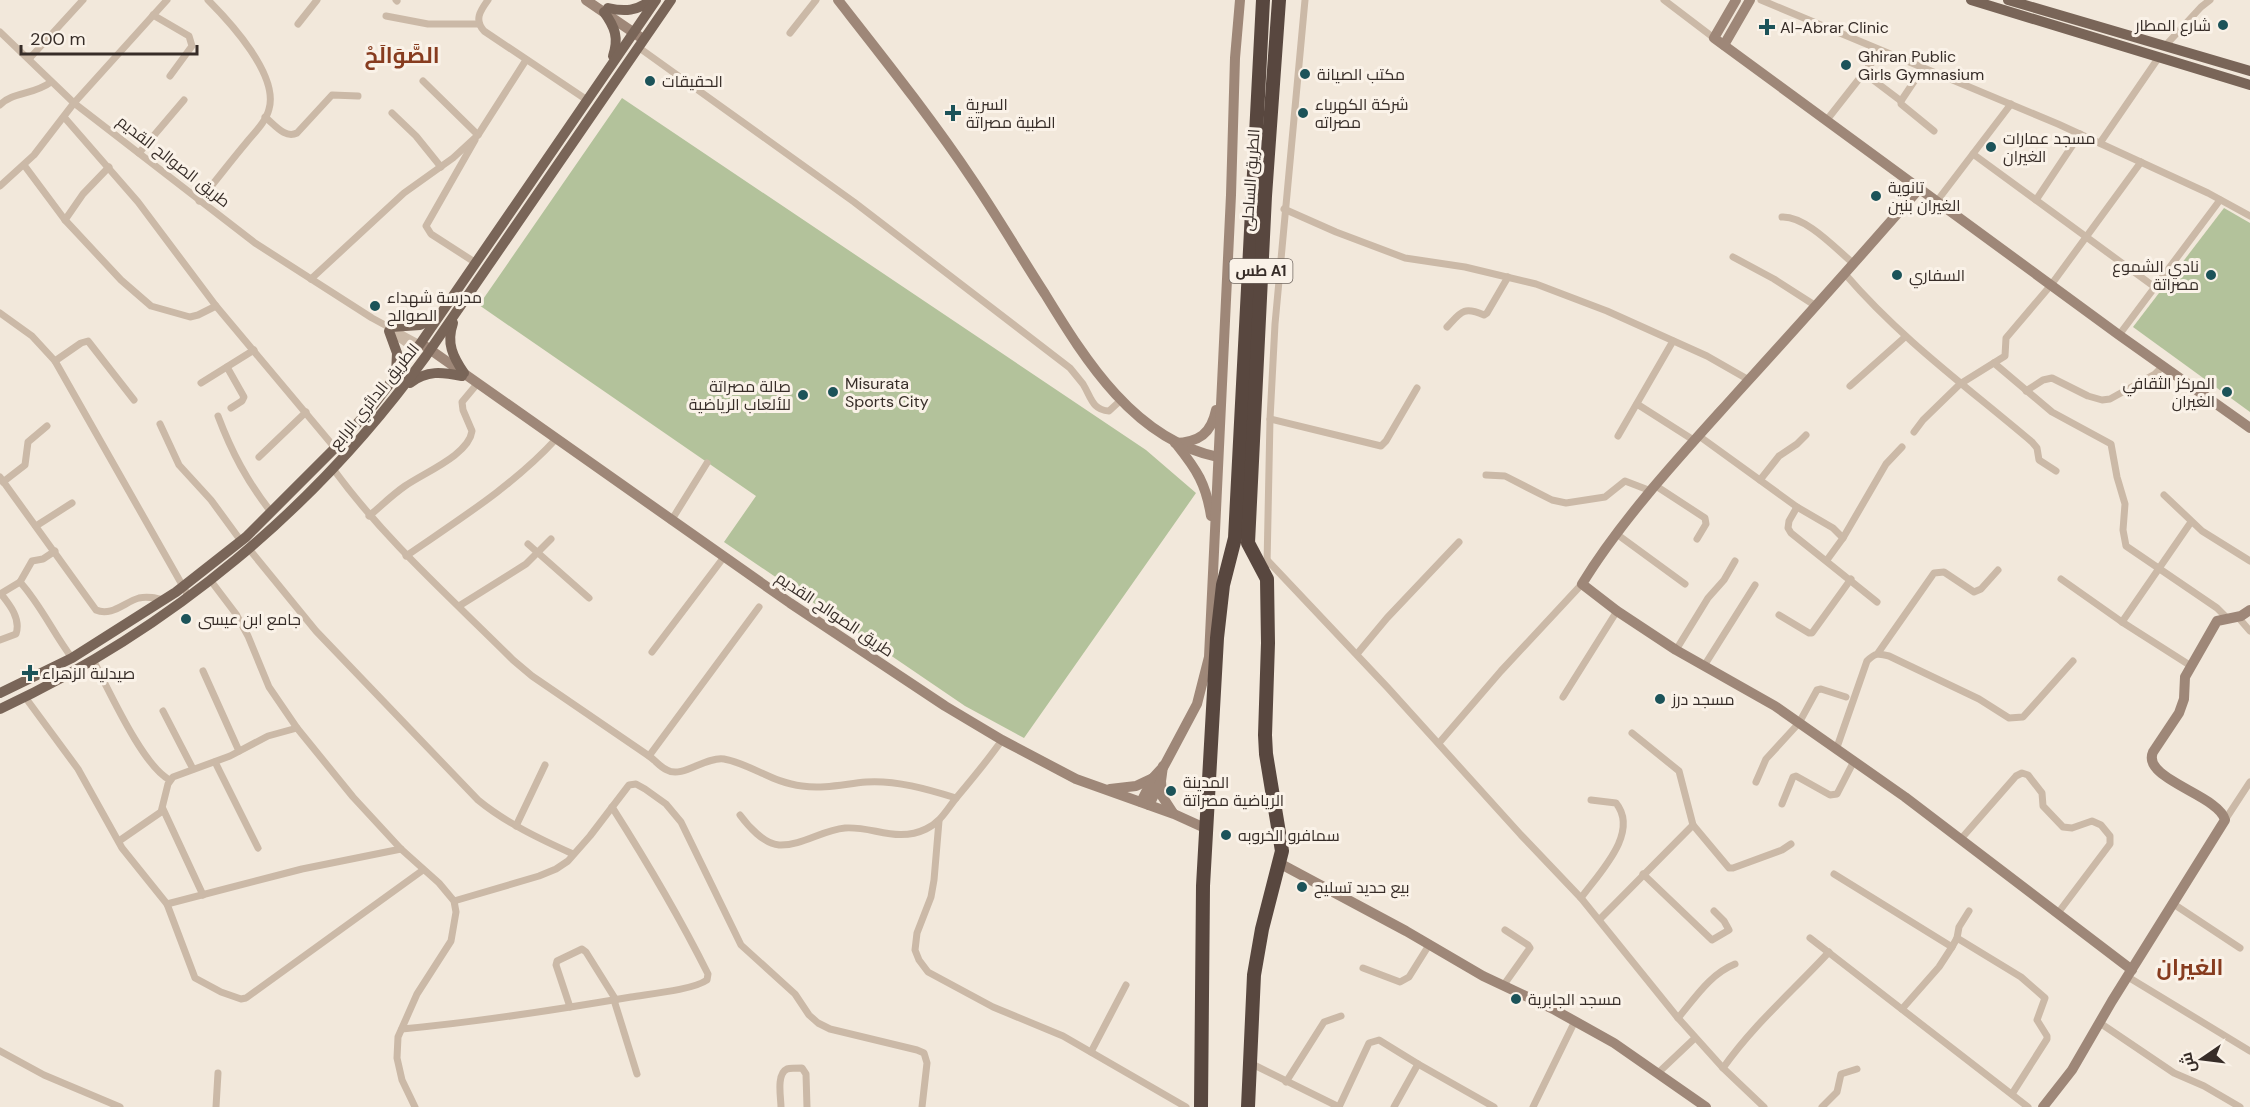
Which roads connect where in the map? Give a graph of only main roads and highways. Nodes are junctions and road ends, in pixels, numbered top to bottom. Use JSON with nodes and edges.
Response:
{"nodes":[{"id":1,"x":651,"y":0,"type":"edge"},
{"id":2,"x":656,"y":0,"type":"edge"},
{"id":3,"x":671,"y":0,"type":"edge"},
{"id":4,"x":1263,"y":0,"type":"edge"},
{"id":5,"x":1279,"y":0,"type":"edge"},
{"id":6,"x":1971,"y":0,"type":"edge"},
{"id":7,"x":2014,"y":1,"type":"edge"},
{"id":8,"x":640,"y":36,"type":"junction"},
{"id":9,"x":610,"y":66,"type":"junction"},
{"id":10,"x":2250,"y":71,"type":"edge"},
{"id":11,"x":2250,"y":85,"type":"edge"},
{"id":12,"x":441,"y":315,"type":"junction"},
{"id":13,"x":455,"y":316,"type":"junction"},
{"id":14,"x":1250,"y":371,"type":"junction"},
{"id":15,"x":396,"y":376,"type":"junction"},
{"id":16,"x":403,"y":388,"type":"junction"},
{"id":17,"x":0,"y":693,"type":"edge"},
{"id":18,"x":0,"y":709,"type":"edge"},
{"id":19,"x":1201,"y":1107,"type":"edge"},
{"id":20,"x":1248,"y":1107,"type":"edge"}],
"edges":[{"from":1,"to":9,"type":"main road"},
{"from":2,"to":8,"type":"main road","name":"الطريق الدائري الرابع"},
{"from":3,"to":8,"type":"main road","name":"الطريق الدائري الرابع"},
{"from":4,"to":14,"type":"highway","name":"الطريق الساحلى","number":"طس A1"},
{"from":5,"to":14,"type":"highway","name":"الطريق الساحلى","number":"طس A1"},
{"from":6,"to":11,"type":"main road"},
{"from":7,"to":10,"type":"main road"},
{"from":8,"to":9,"type":"main road","name":"الطريق الدائري الرابع"},
{"from":8,"to":13,"type":"main road","name":"الطريق الدائري الرابع"},
{"from":9,"to":12,"type":"main road","name":"الطريق الدائري الرابع"},
{"from":12,"to":15,"type":"main road","name":"الطريق الدائري الرابع"},
{"from":12,"to":15,"type":"main road"},
{"from":13,"to":16,"type":"main road","name":"الطريق الدائري الرابع"},
{"from":13,"to":16,"type":"main road"},
{"from":14,"to":19,"type":"highway","name":"الطريق الساحلى","number":"طس A1"},
{"from":14,"to":20,"type":"highway","name":"الطريق الساحلى","number":"طس A1"},
{"from":15,"to":17,"type":"main road","name":"الطريق الدائري الرابع"},
{"from":16,"to":18,"type":"main road","name":"الطريق الدائري الرابع"}]}
